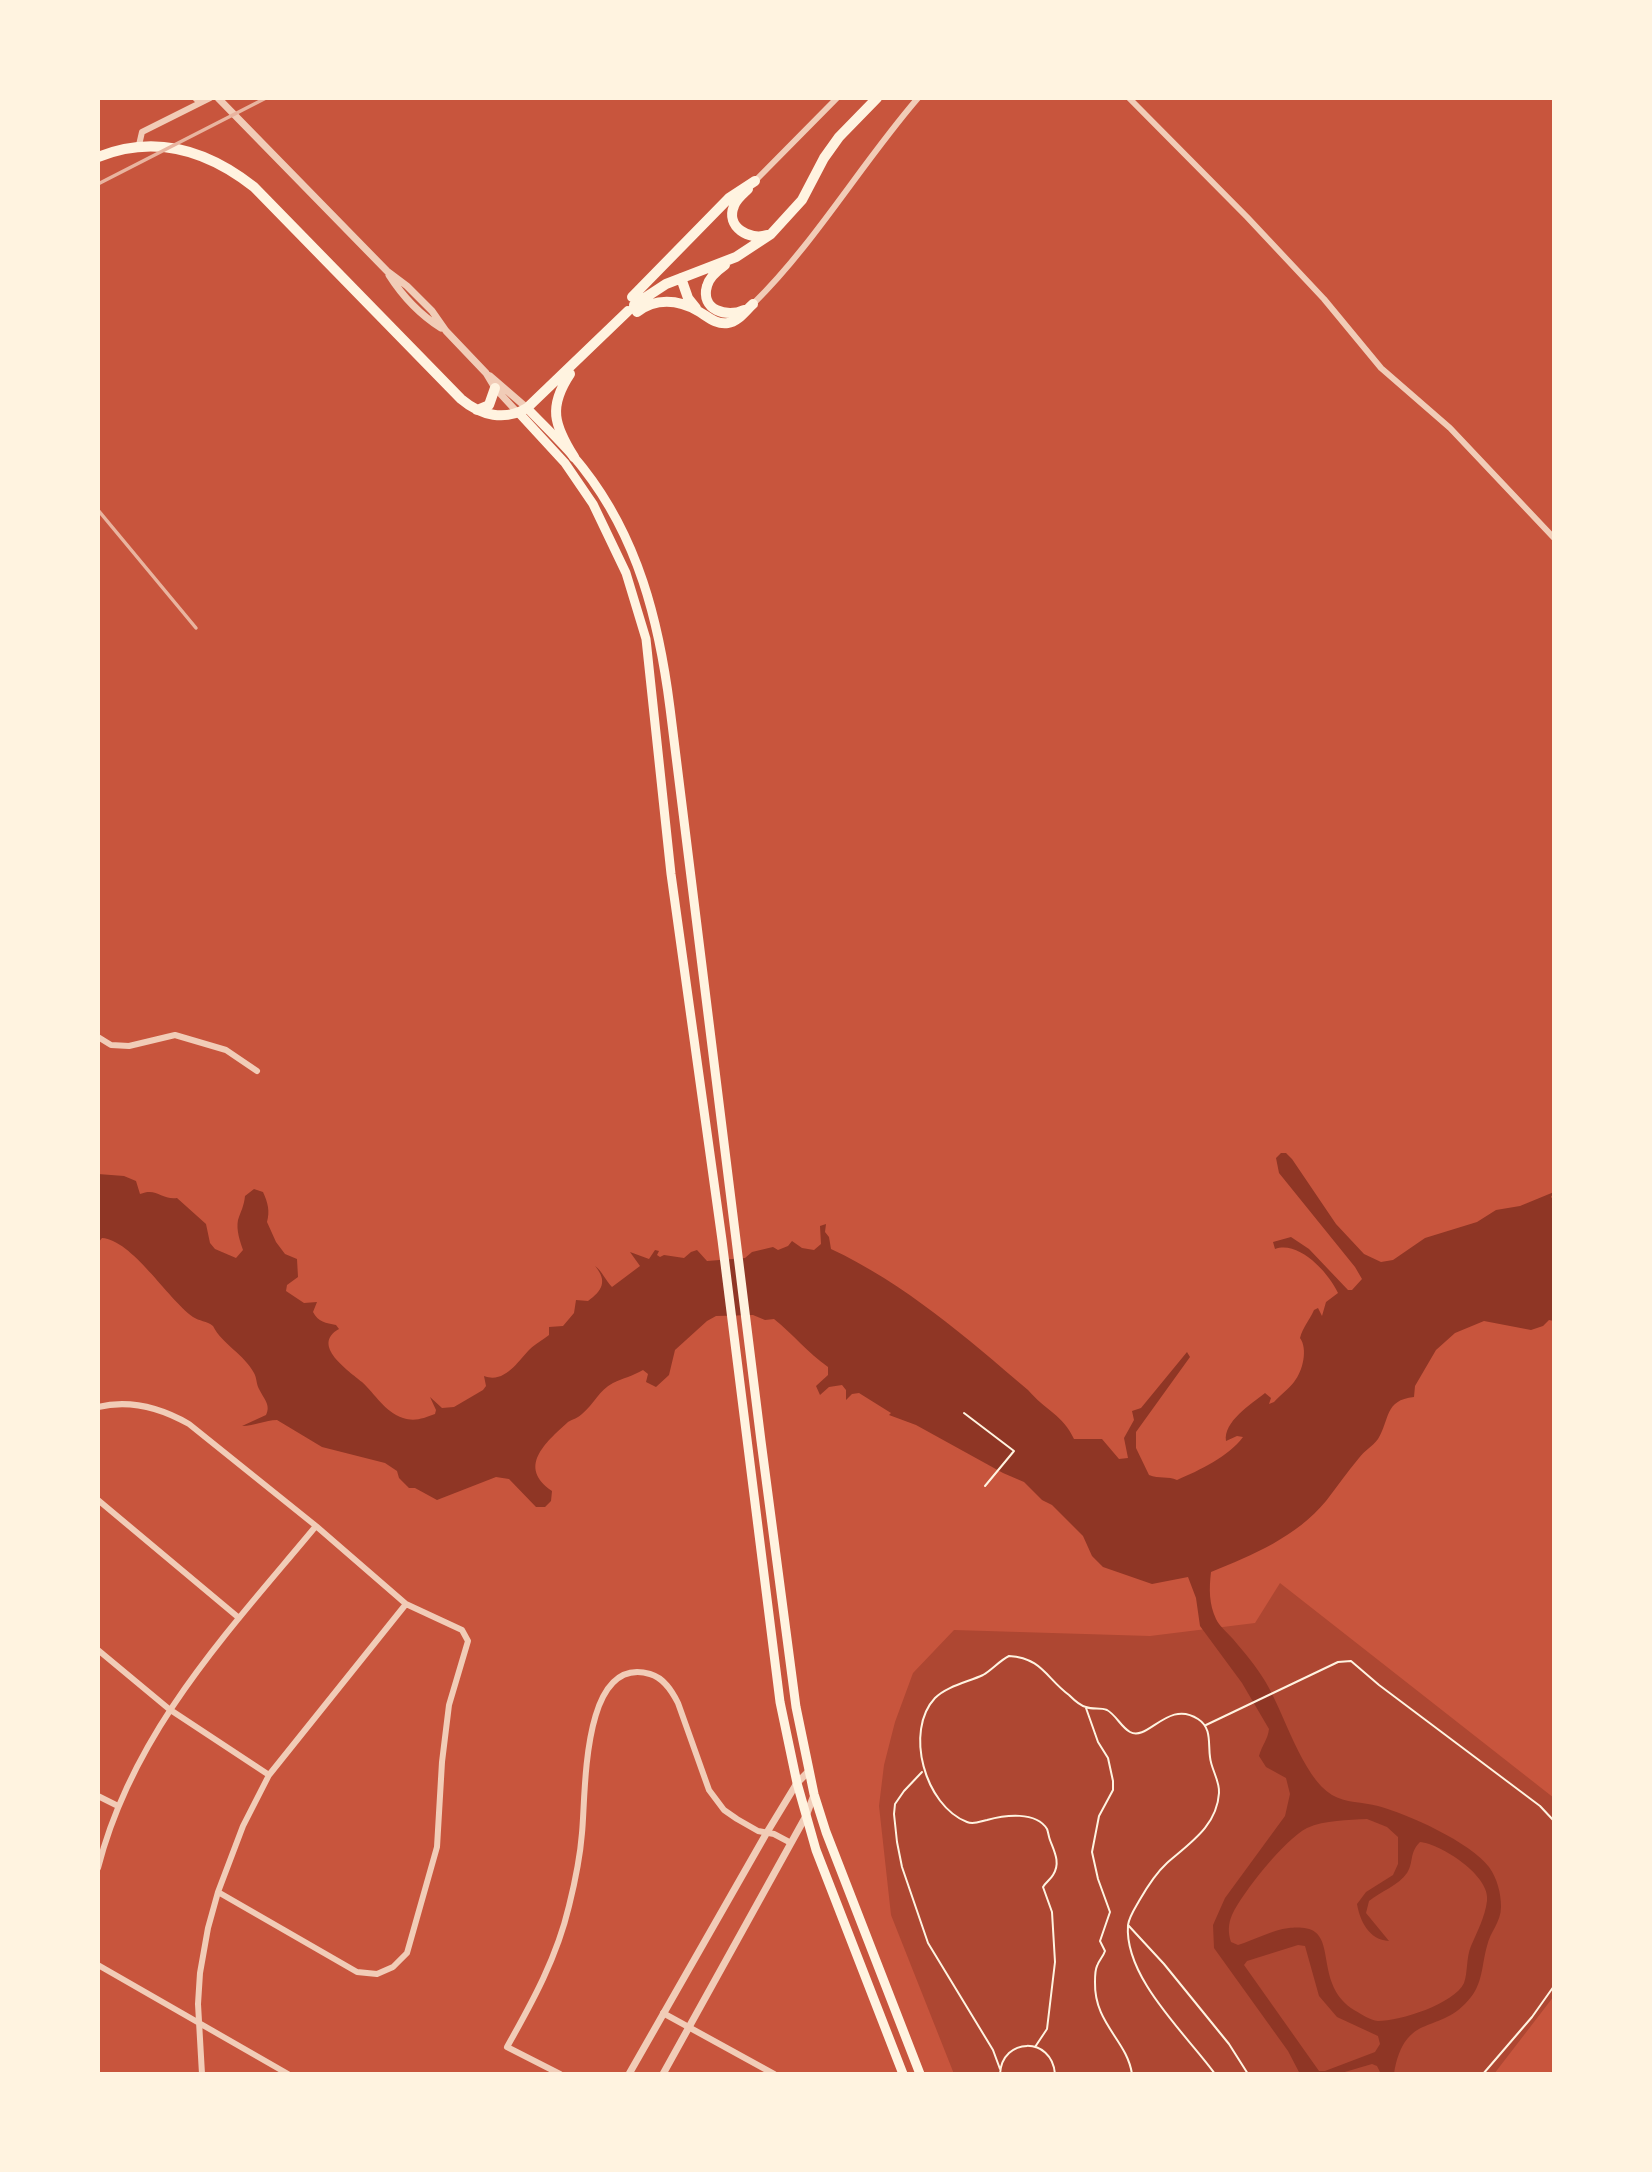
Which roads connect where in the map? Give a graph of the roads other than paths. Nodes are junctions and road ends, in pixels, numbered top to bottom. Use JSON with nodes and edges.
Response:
{"nodes":[{"id":1,"x":210,"y":98,"type":"edge"},
{"id":2,"x":218,"y":98,"type":"edge"},
{"id":3,"x":838,"y":98,"type":"edge"},
{"id":4,"x":877,"y":98,"type":"edge"},
{"id":5,"x":918,"y":98,"type":"edge"},
{"id":6,"x":1129,"y":98,"type":"edge"},
{"id":7,"x":197,"y":100,"type":"edge"},
{"id":8,"x":139,"y":145,"type":"junction"},
{"id":9,"x":98,"y":157,"type":"edge"},
{"id":10,"x":755,"y":181,"type":"junction"},
{"id":11,"x":774,"y":231,"type":"junction"},
{"id":12,"x":736,"y":257,"type":"junction"},
{"id":13,"x":681,"y":278,"type":"junction"},
{"id":14,"x":753,"y":304,"type":"junction"},
{"id":15,"x":631,"y":308,"type":"junction"},
{"id":16,"x":698,"y":311,"type":"junction"},
{"id":17,"x":595,"y":343,"type":"junction"},
{"id":18,"x":579,"y":360,"type":"junction"},
{"id":19,"x":486,"y":373,"type":"junction"},
{"id":20,"x":495,"y":388,"type":"junction"},
{"id":21,"x":477,"y":410,"type":"junction"},
{"id":22,"x":523,"y":411,"type":"junction"},
{"id":23,"x":574,"y":457,"type":"junction"},
{"id":24,"x":1554,"y":538,"type":"edge"},
{"id":25,"x":643,"y":578,"type":"junction"},
{"id":26,"x":629,"y":583,"type":"junction"},
{"id":27,"x":98,"y":1037,"type":"edge"},
{"id":28,"x":257,"y":1072,"type":"dead end"},
{"id":29,"x":98,"y":1407,"type":"edge"},
{"id":30,"x":98,"y":1500,"type":"edge"},
{"id":31,"x":316,"y":1526,"type":"junction"},
{"id":32,"x":406,"y":1604,"type":"junction"},
{"id":33,"x":239,"y":1618,"type":"junction"},
{"id":34,"x":98,"y":1650,"type":"edge"},
{"id":35,"x":169,"y":1709,"type":"junction"},
{"id":36,"x":809,"y":1771,"type":"junction"},
{"id":37,"x":270,"y":1775,"type":"junction"},
{"id":38,"x":797,"y":1783,"type":"junction"},
{"id":39,"x":814,"y":1794,"type":"junction"},
{"id":40,"x":98,"y":1796,"type":"edge"},
{"id":41,"x":118,"y":1806,"type":"junction"},
{"id":42,"x":806,"y":1816,"type":"junction"},
{"id":43,"x":766,"y":1834,"type":"junction"},
{"id":44,"x":791,"y":1843,"type":"junction"},
{"id":45,"x":98,"y":1868,"type":"edge"},
{"id":46,"x":218,"y":1892,"type":"junction"},
{"id":47,"x":98,"y":1965,"type":"edge"},
{"id":48,"x":663,"y":2013,"type":"junction"},
{"id":49,"x":200,"y":2025,"type":"junction"},
{"id":50,"x":689,"y":2028,"type":"junction"},
{"id":51,"x":202,"y":2074,"type":"edge"},
{"id":52,"x":288,"y":2074,"type":"edge"},
{"id":53,"x":560,"y":2074,"type":"edge"},
{"id":54,"x":629,"y":2074,"type":"edge"},
{"id":55,"x":663,"y":2074,"type":"edge"},
{"id":56,"x":774,"y":2074,"type":"edge"},
{"id":57,"x":903,"y":2074,"type":"edge"},
{"id":58,"x":920,"y":2074,"type":"edge"}],
"edges":[{"from":1,"to":7,"type":"street"},
{"from":2,"to":19,"type":"street"},
{"from":3,"to":10,"type":"street"},
{"from":4,"to":11,"type":"main road"},
{"from":5,"to":14,"type":"street"},
{"from":6,"to":24,"type":"street"},
{"from":7,"to":8,"type":"street"},
{"from":8,"to":9,"type":"main road"},
{"from":8,"to":21,"type":"main road"},
{"from":10,"to":11,"type":"main road"},
{"from":10,"to":15,"type":"main road"},
{"from":11,"to":12,"type":"main road"},
{"from":12,"to":13,"type":"main road"},
{"from":12,"to":14,"type":"main road"},
{"from":13,"to":15,"type":"main road"},
{"from":13,"to":16,"type":"main road"},
{"from":14,"to":16,"type":"main road"},
{"from":15,"to":16,"type":"main road"},
{"from":15,"to":17,"type":"main road"},
{"from":15,"to":17,"type":"main road"},
{"from":17,"to":18,"type":"main road"},
{"from":18,"to":22,"type":"main road"},
{"from":18,"to":23,"type":"main road"},
{"from":19,"to":20,"type":"street"},
{"from":19,"to":22,"type":"street"},
{"from":20,"to":21,"type":"main road"},
{"from":20,"to":22,"type":"street"},
{"from":21,"to":22,"type":"main road"},
{"from":22,"to":23,"type":"main road"},
{"from":22,"to":26,"type":"main road"},
{"from":23,"to":25,"type":"main road"},
{"from":25,"to":26,"type":"main road"},
{"from":25,"to":36,"type":"main road"},
{"from":26,"to":38,"type":"main road"},
{"from":27,"to":28,"type":"street"},
{"from":29,"to":31,"type":"street"},
{"from":30,"to":33,"type":"street"},
{"from":31,"to":32,"type":"street"},
{"from":31,"to":33,"type":"street"},
{"from":32,"to":37,"type":"street"},
{"from":32,"to":46,"type":"street"},
{"from":33,"to":35,"type":"street"},
{"from":34,"to":35,"type":"street"},
{"from":35,"to":37,"type":"street"},
{"from":35,"to":41,"type":"street"},
{"from":36,"to":38,"type":"street"},
{"from":36,"to":39,"type":"main road"},
{"from":37,"to":46,"type":"street"},
{"from":38,"to":42,"type":"main road"},
{"from":38,"to":43,"type":"street"},
{"from":39,"to":42,"type":"street"},
{"from":39,"to":58,"type":"main road"},
{"from":40,"to":41,"type":"street"},
{"from":41,"to":45,"type":"street"},
{"from":42,"to":44,"type":"street"},
{"from":42,"to":57,"type":"main road"},
{"from":43,"to":44,"type":"street"},
{"from":43,"to":48,"type":"street"},
{"from":43,"to":53,"type":"street"},
{"from":44,"to":50,"type":"street"},
{"from":46,"to":49,"type":"street"},
{"from":47,"to":49,"type":"street"},
{"from":48,"to":50,"type":"street"},
{"from":48,"to":54,"type":"street"},
{"from":49,"to":51,"type":"street"},
{"from":49,"to":52,"type":"street"},
{"from":50,"to":55,"type":"street"},
{"from":50,"to":56,"type":"street"}]}
